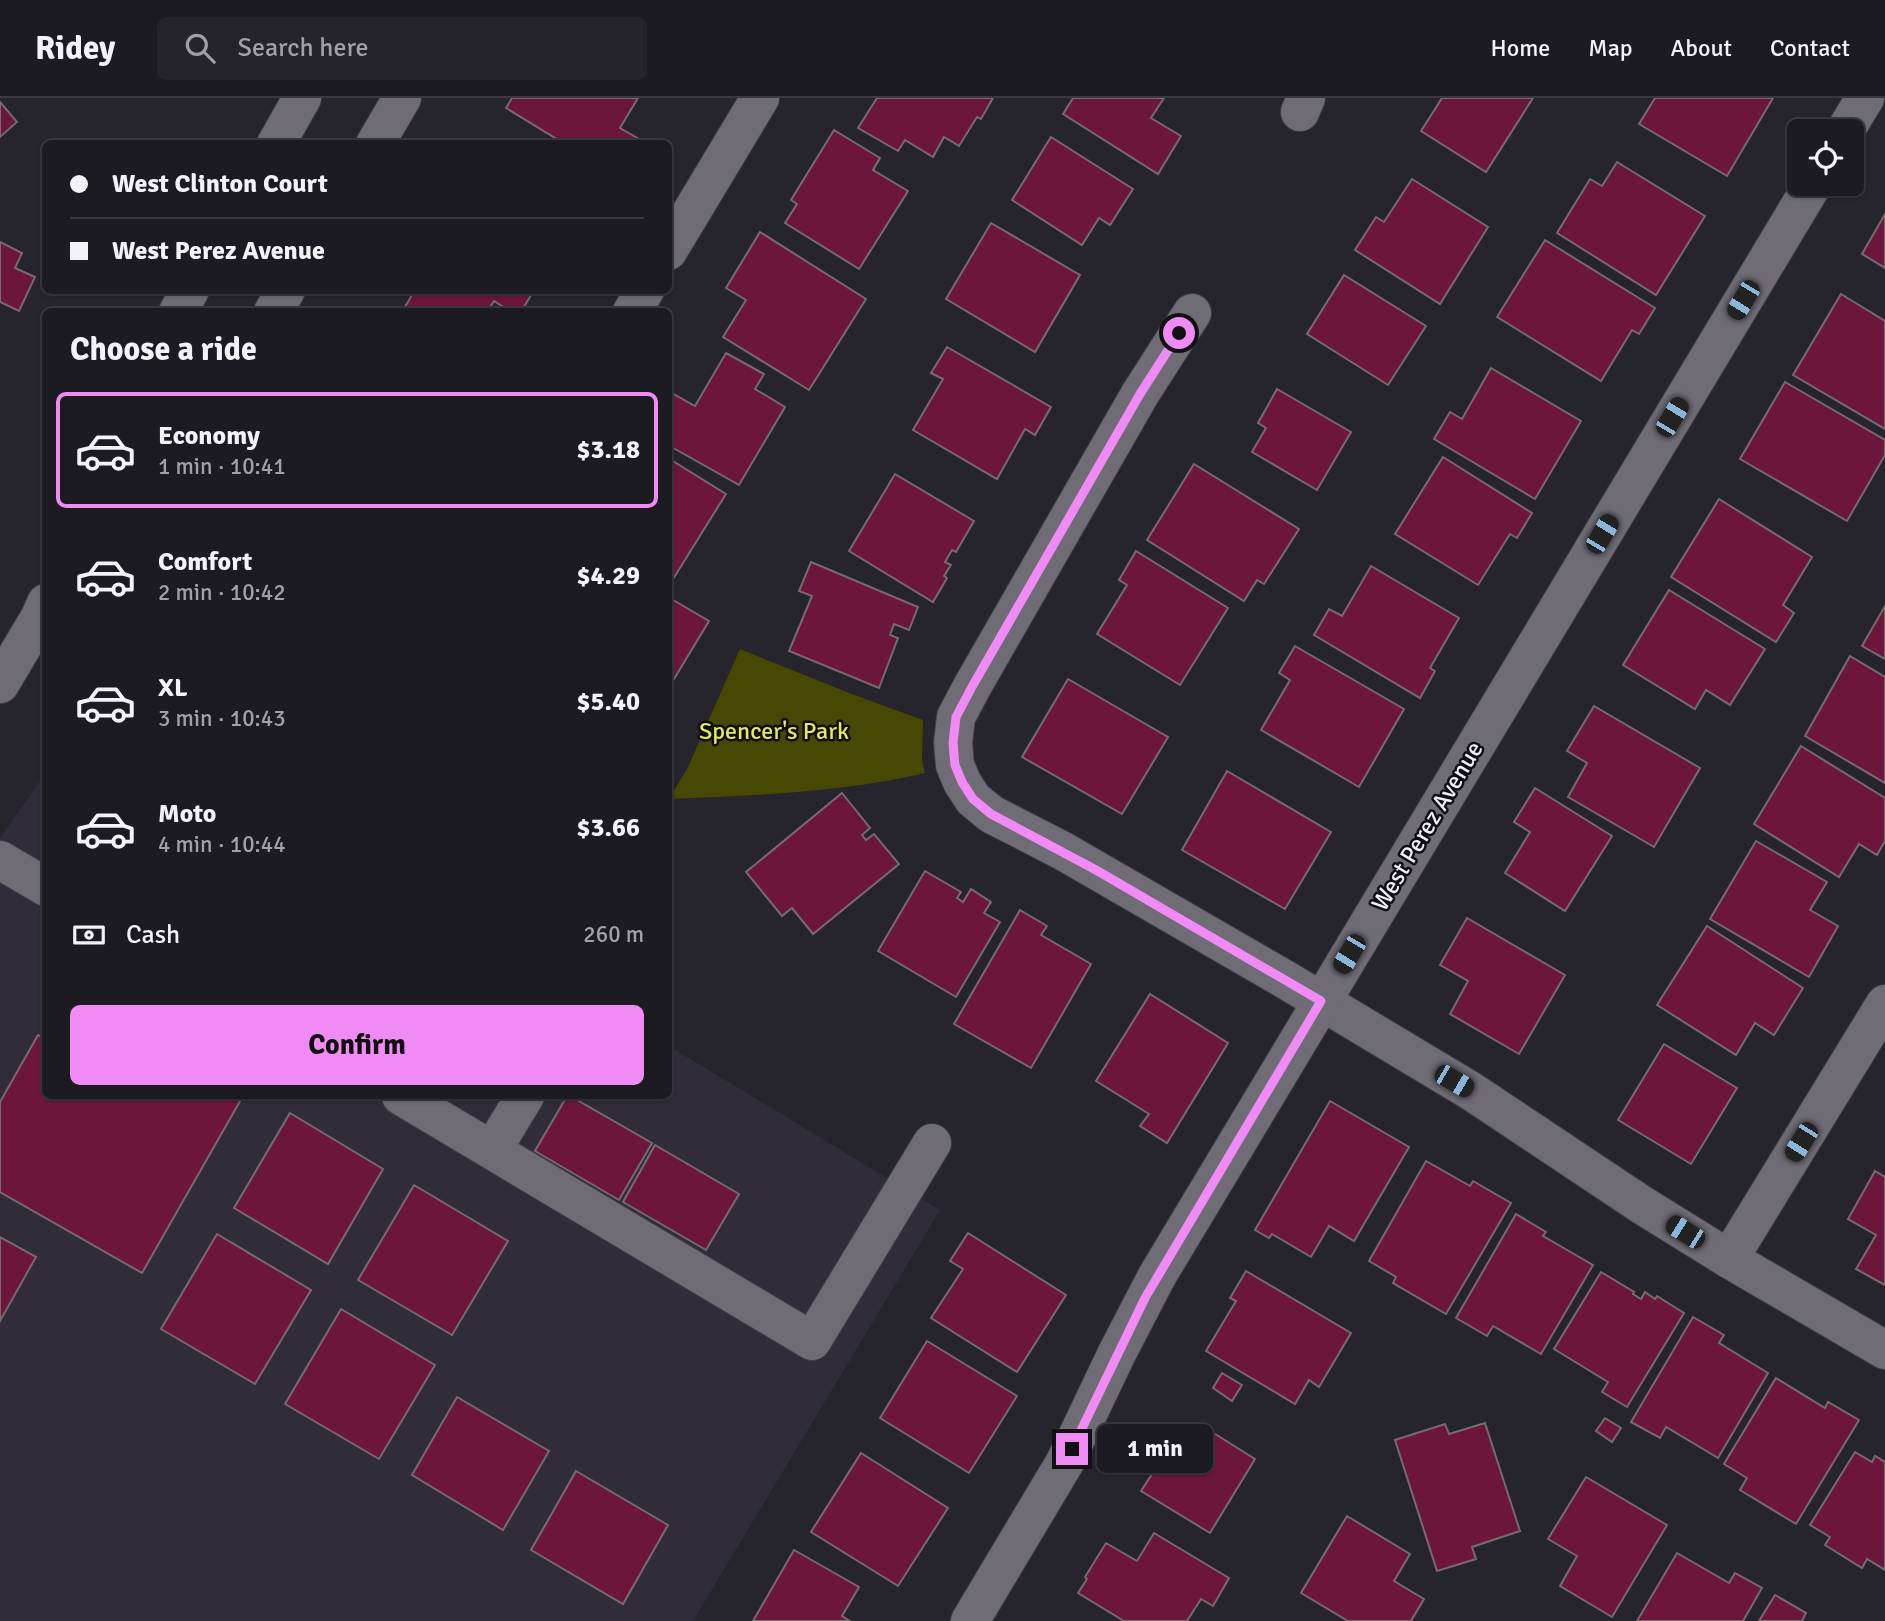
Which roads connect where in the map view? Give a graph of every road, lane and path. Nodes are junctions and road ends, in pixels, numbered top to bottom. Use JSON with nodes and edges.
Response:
{"nodes":[{"id":1,"x":302,"y":98,"type":"edge"},
{"id":2,"x":402,"y":98,"type":"edge"},
{"id":3,"x":760,"y":98,"type":"edge"},
{"id":4,"x":1865,"y":98,"type":"edge"},
{"id":5,"x":1852,"y":119,"type":"edge"},
{"id":6,"x":278,"y":140,"type":"edge"},
{"id":7,"x":377,"y":140,"type":"edge"},
{"id":8,"x":1806,"y":196,"type":"edge"},
{"id":9,"x":672,"y":244,"type":"edge"},
{"id":10,"x":1192,"y":313,"type":"dead end"},
{"id":11,"x":42,"y":614,"type":"edge"},
{"id":12,"x":0,"y":684,"type":"edge"},
{"id":13,"x":0,"y":860,"type":"edge"},
{"id":14,"x":42,"y":885,"type":"edge"},
{"id":15,"x":1321,"y":1001,"type":"junction"},
{"id":16,"x":1885,"y":1003,"type":"edge"},
{"id":17,"x":406,"y":1099,"type":"edge"},
{"id":18,"x":523,"y":1099,"type":"edge"},
{"id":19,"x":932,"y":1143,"type":"dead end"},
{"id":20,"x":493,"y":1150,"type":"junction"},
{"id":21,"x":1729,"y":1259,"type":"junction"},
{"id":22,"x":1885,"y":1350,"type":"edge"},
{"id":23,"x":971,"y":1621,"type":"edge"}],
"edges":[{"from":1,"to":6,"type":"street"},
{"from":2,"to":7,"type":"street"},
{"from":3,"to":9,"type":"street"},
{"from":4,"to":5,"type":"street"},
{"from":8,"to":15,"type":"street","name":"West Perez Avenue"},
{"from":10,"to":15,"type":"street"},
{"from":11,"to":12,"type":"street"},
{"from":13,"to":14,"type":"street"},
{"from":15,"to":21,"type":"street"},
{"from":15,"to":23,"type":"street","name":"West Perez Avenue"},
{"from":16,"to":21,"type":"street"},
{"from":17,"to":20,"type":"street"},
{"from":18,"to":20,"type":"street"},
{"from":19,"to":20,"type":"street"},
{"from":21,"to":22,"type":"street"}]}
